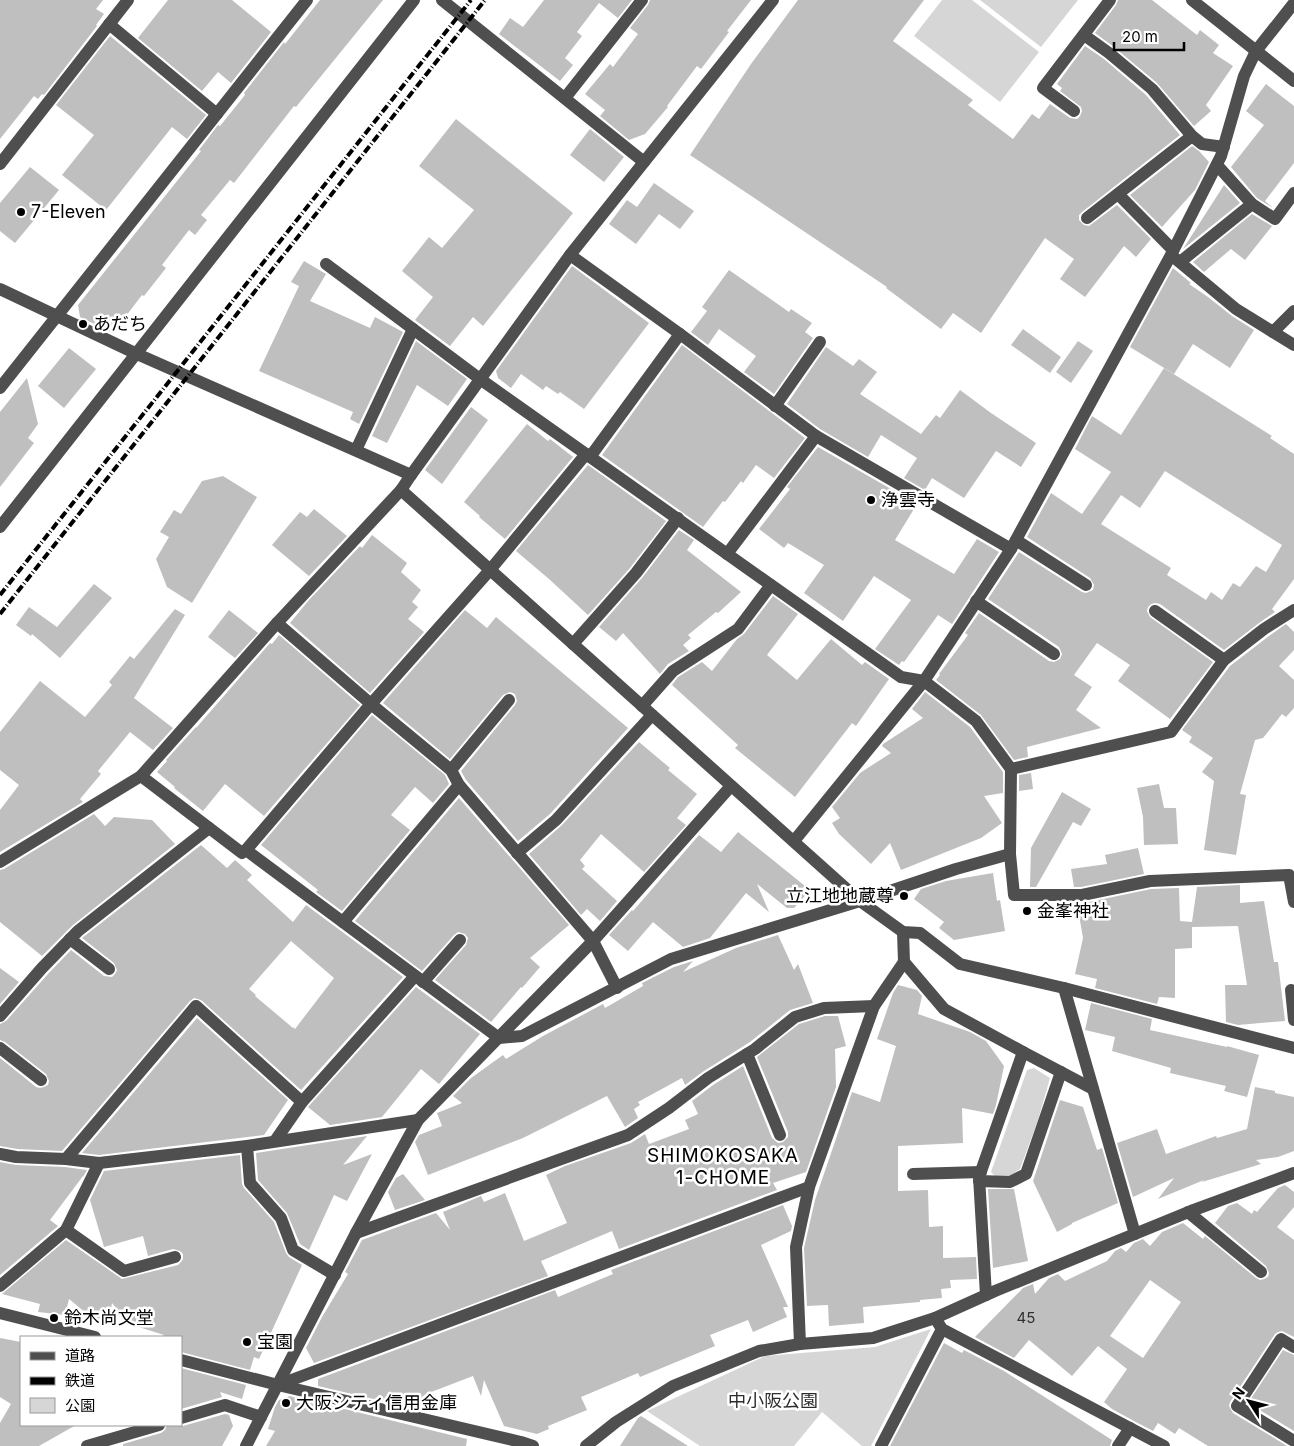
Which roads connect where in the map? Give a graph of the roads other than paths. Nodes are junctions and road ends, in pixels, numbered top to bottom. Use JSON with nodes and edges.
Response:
{"nodes":[{"id":1,"x":128,"y":0,"type":"edge"},
{"id":2,"x":308,"y":0,"type":"edge"},
{"id":3,"x":414,"y":0,"type":"edge"},
{"id":4,"x":442,"y":0,"type":"edge"},
{"id":5,"x":642,"y":0,"type":"edge"},
{"id":6,"x":1110,"y":0,"type":"edge"},
{"id":7,"x":1192,"y":0,"type":"edge"},
{"id":8,"x":770,"y":1,"type":"edge"},
{"id":9,"x":1294,"y":3,"type":"edge"},
{"id":10,"x":109,"y":24,"type":"junction"},
{"id":11,"x":1084,"y":34,"type":"junction"},
{"id":12,"x":1256,"y":51,"type":"junction"},
{"id":13,"x":1294,"y":81,"type":"edge"},
{"id":14,"x":565,"y":98,"type":"junction"},
{"id":15,"x":1074,"y":111,"type":"dead end"},
{"id":16,"x":217,"y":114,"type":"junction"},
{"id":17,"x":1192,"y":136,"type":"junction"},
{"id":18,"x":1224,"y":146,"type":"junction"},
{"id":19,"x":644,"y":162,"type":"junction"},
{"id":20,"x":0,"y":164,"type":"edge"},
{"id":21,"x":1216,"y":165,"type":"junction"},
{"id":22,"x":1294,"y":193,"type":"edge"},
{"id":23,"x":1118,"y":194,"type":"junction"},
{"id":24,"x":1252,"y":204,"type":"junction"},
{"id":25,"x":1087,"y":218,"type":"dead end"},
{"id":26,"x":570,"y":255,"type":"junction"},
{"id":27,"x":1175,"y":256,"type":"junction"},
{"id":28,"x":326,"y":264,"type":"dead end"},
{"id":29,"x":0,"y":289,"type":"edge"},
{"id":30,"x":1294,"y":311,"type":"edge"},
{"id":31,"x":56,"y":316,"type":"junction"},
{"id":32,"x":413,"y":329,"type":"junction"},
{"id":33,"x":1273,"y":332,"type":"junction"},
{"id":34,"x":680,"y":334,"type":"junction"},
{"id":35,"x":820,"y":342,"type":"dead end"},
{"id":36,"x":1294,"y":346,"type":"edge"},
{"id":37,"x":137,"y":354,"type":"junction"},
{"id":38,"x":480,"y":379,"type":"junction"},
{"id":39,"x":0,"y":388,"type":"edge"},
{"id":40,"x":775,"y":406,"type":"junction"},
{"id":41,"x":816,"y":436,"type":"junction"},
{"id":42,"x":356,"y":450,"type":"junction"},
{"id":43,"x":588,"y":455,"type":"junction"},
{"id":44,"x":411,"y":475,"type":"junction"},
{"id":45,"x":401,"y":490,"type":"junction"},
{"id":46,"x":678,"y":518,"type":"junction"},
{"id":47,"x":0,"y":527,"type":"edge"},
{"id":48,"x":1013,"y":545,"type":"junction"},
{"id":49,"x":727,"y":554,"type":"junction"},
{"id":50,"x":490,"y":570,"type":"junction"},
{"id":51,"x":771,"y":585,"type":"junction"},
{"id":52,"x":1086,"y":585,"type":"dead end"},
{"id":53,"x":976,"y":601,"type":"junction"},
{"id":54,"x":1155,"y":611,"type":"dead end"},
{"id":55,"x":1291,"y":617,"type":"edge"},
{"id":56,"x":277,"y":623,"type":"junction"},
{"id":57,"x":573,"y":644,"type":"junction"},
{"id":58,"x":1054,"y":654,"type":"dead end"},
{"id":59,"x":1224,"y":660,"type":"junction"},
{"id":60,"x":924,"y":681,"type":"junction"},
{"id":61,"x":509,"y":700,"type":"dead end"},
{"id":62,"x":371,"y":704,"type":"junction"},
{"id":63,"x":642,"y":706,"type":"junction"},
{"id":64,"x":652,"y":715,"type":"junction"},
{"id":65,"x":1011,"y":769,"type":"junction"},
{"id":66,"x":451,"y":770,"type":"junction"},
{"id":67,"x":141,"y":776,"type":"junction"},
{"id":68,"x":459,"y":785,"type":"junction"},
{"id":69,"x":732,"y":786,"type":"junction"},
{"id":70,"x":210,"y":828,"type":"junction"},
{"id":71,"x":794,"y":842,"type":"junction"},
{"id":72,"x":246,"y":850,"type":"junction"},
{"id":73,"x":517,"y":853,"type":"junction"},
{"id":74,"x":1010,"y":854,"type":"junction"},
{"id":75,"x":0,"y":862,"type":"edge"},
{"id":76,"x":860,"y":901,"type":"junction"},
{"id":77,"x":1294,"y":902,"type":"edge"},
{"id":78,"x":342,"y":922,"type":"junction"},
{"id":79,"x":903,"y":932,"type":"junction"},
{"id":80,"x":70,"y":939,"type":"junction"},
{"id":81,"x":460,"y":940,"type":"dead end"},
{"id":82,"x":593,"y":941,"type":"junction"},
{"id":83,"x":904,"y":962,"type":"junction"},
{"id":84,"x":109,"y":969,"type":"dead end"},
{"id":85,"x":419,"y":979,"type":"junction"},
{"id":86,"x":617,"y":988,"type":"junction"},
{"id":87,"x":1064,"y":988,"type":"junction"},
{"id":88,"x":1291,"y":990,"type":"dead end"},
{"id":89,"x":874,"y":1006,"type":"junction"},
{"id":90,"x":0,"y":1016,"type":"edge"},
{"id":91,"x":1294,"y":1020,"type":"edge"},
{"id":92,"x":499,"y":1038,"type":"junction"},
{"id":93,"x":0,"y":1048,"type":"edge"},
{"id":94,"x":1294,"y":1048,"type":"edge"},
{"id":95,"x":1024,"y":1052,"type":"junction"},
{"id":96,"x":747,"y":1054,"type":"junction"},
{"id":97,"x":1060,"y":1072,"type":"junction"},
{"id":98,"x":41,"y":1080,"type":"dead end"},
{"id":99,"x":1093,"y":1089,"type":"junction"},
{"id":100,"x":302,"y":1102,"type":"junction"},
{"id":101,"x":418,"y":1120,"type":"junction"},
{"id":102,"x":780,"y":1135,"type":"dead end"},
{"id":103,"x":275,"y":1141,"type":"junction"},
{"id":104,"x":247,"y":1146,"type":"junction"},
{"id":105,"x":0,"y":1154,"type":"edge"},
{"id":106,"x":66,"y":1159,"type":"junction"},
{"id":107,"x":99,"y":1163,"type":"junction"},
{"id":108,"x":913,"y":1174,"type":"dead end"},
{"id":109,"x":980,"y":1177,"type":"junction"},
{"id":110,"x":1291,"y":1178,"type":"edge"},
{"id":111,"x":809,"y":1187,"type":"junction"},
{"id":112,"x":1188,"y":1212,"type":"junction"},
{"id":113,"x":66,"y":1230,"type":"junction"},
{"id":114,"x":356,"y":1233,"type":"junction"},
{"id":115,"x":1135,"y":1234,"type":"junction"},
{"id":116,"x":175,"y":1257,"type":"dead end"},
{"id":117,"x":1262,"y":1272,"type":"dead end"},
{"id":118,"x":335,"y":1275,"type":"junction"},
{"id":119,"x":0,"y":1286,"type":"edge"},
{"id":120,"x":986,"y":1295,"type":"junction"},
{"id":121,"x":0,"y":1313,"type":"edge"},
{"id":122,"x":939,"y":1323,"type":"junction"},
{"id":123,"x":91,"y":1336,"type":"edge"},
{"id":124,"x":800,"y":1344,"type":"junction"},
{"id":125,"x":1294,"y":1347,"type":"edge"},
{"id":126,"x":182,"y":1360,"type":"edge"},
{"id":127,"x":278,"y":1385,"type":"junction"},
{"id":128,"x":261,"y":1417,"type":"junction"},
{"id":129,"x":182,"y":1418,"type":"edge"},
{"id":130,"x":156,"y":1426,"type":"edge"},
{"id":131,"x":1130,"y":1428,"type":"junction"},
{"id":132,"x":1294,"y":1441,"type":"edge"},
{"id":133,"x":522,"y":1445,"type":"edge"},
{"id":134,"x":87,"y":1446,"type":"edge"},
{"id":135,"x":246,"y":1446,"type":"edge"},
{"id":136,"x":586,"y":1446,"type":"edge"},
{"id":137,"x":881,"y":1446,"type":"edge"},
{"id":138,"x":1118,"y":1446,"type":"edge"},
{"id":139,"x":1164,"y":1446,"type":"edge"}],
"edges":[{"from":1,"to":10,"type":"street"},
{"from":2,"to":16,"type":"street"},
{"from":3,"to":37,"type":"street"},
{"from":4,"to":14,"type":"street"},
{"from":5,"to":14,"type":"street"},
{"from":6,"to":11,"type":"street"},
{"from":7,"to":12,"type":"street"},
{"from":8,"to":19,"type":"street"},
{"from":9,"to":12,"type":"street"},
{"from":10,"to":16,"type":"street"},
{"from":10,"to":20,"type":"street"},
{"from":11,"to":15,"type":"street"},
{"from":11,"to":17,"type":"street"},
{"from":12,"to":13,"type":"street"},
{"from":12,"to":18,"type":"street"},
{"from":14,"to":19,"type":"street"},
{"from":16,"to":31,"type":"street"},
{"from":17,"to":18,"type":"street"},
{"from":17,"to":23,"type":"street"},
{"from":18,"to":21,"type":"street"},
{"from":19,"to":26,"type":"street"},
{"from":21,"to":24,"type":"street"},
{"from":21,"to":27,"type":"street"},
{"from":22,"to":24,"type":"street"},
{"from":23,"to":25,"type":"street"},
{"from":23,"to":27,"type":"street"},
{"from":24,"to":27,"type":"street"},
{"from":26,"to":34,"type":"street"},
{"from":26,"to":38,"type":"street"},
{"from":27,"to":33,"type":"street"},
{"from":27,"to":48,"type":"street"},
{"from":28,"to":32,"type":"street"},
{"from":29,"to":31,"type":"street"},
{"from":30,"to":33,"type":"street"},
{"from":31,"to":37,"type":"street"},
{"from":31,"to":39,"type":"street"},
{"from":32,"to":38,"type":"street"},
{"from":32,"to":42,"type":"street"},
{"from":33,"to":36,"type":"street"},
{"from":34,"to":40,"type":"street"},
{"from":34,"to":43,"type":"street"},
{"from":35,"to":40,"type":"street"},
{"from":37,"to":42,"type":"street"},
{"from":37,"to":47,"type":"street"},
{"from":38,"to":43,"type":"street"},
{"from":38,"to":44,"type":"street"},
{"from":40,"to":41,"type":"street"},
{"from":41,"to":48,"type":"street"},
{"from":41,"to":49,"type":"street"},
{"from":42,"to":44,"type":"street"},
{"from":43,"to":46,"type":"street"},
{"from":43,"to":50,"type":"street"},
{"from":44,"to":45,"type":"street"},
{"from":45,"to":50,"type":"street"},
{"from":45,"to":56,"type":"street"},
{"from":46,"to":49,"type":"street"},
{"from":46,"to":57,"type":"street"},
{"from":48,"to":52,"type":"street"},
{"from":48,"to":53,"type":"street"},
{"from":49,"to":51,"type":"street"},
{"from":50,"to":57,"type":"street"},
{"from":50,"to":62,"type":"street"},
{"from":51,"to":60,"type":"street"},
{"from":51,"to":63,"type":"street"},
{"from":53,"to":58,"type":"street"},
{"from":53,"to":60,"type":"street"},
{"from":54,"to":59,"type":"street"},
{"from":55,"to":59,"type":"street"},
{"from":56,"to":62,"type":"street"},
{"from":56,"to":67,"type":"street"},
{"from":57,"to":63,"type":"street"},
{"from":59,"to":65,"type":"street"},
{"from":60,"to":65,"type":"street"},
{"from":60,"to":71,"type":"street"},
{"from":61,"to":66,"type":"street"},
{"from":62,"to":66,"type":"street"},
{"from":62,"to":72,"type":"street"},
{"from":63,"to":64,"type":"street"},
{"from":64,"to":69,"type":"street"},
{"from":64,"to":73,"type":"street"},
{"from":65,"to":74,"type":"street"},
{"from":66,"to":68,"type":"street"},
{"from":67,"to":70,"type":"street"},
{"from":67,"to":75,"type":"street"},
{"from":68,"to":73,"type":"street"},
{"from":68,"to":78,"type":"street"},
{"from":69,"to":71,"type":"street"},
{"from":69,"to":82,"type":"street"},
{"from":70,"to":72,"type":"street"},
{"from":70,"to":80,"type":"street"},
{"from":71,"to":76,"type":"street"},
{"from":72,"to":78,"type":"street"},
{"from":73,"to":82,"type":"street"},
{"from":74,"to":76,"type":"street"},
{"from":74,"to":77,"type":"street"},
{"from":76,"to":79,"type":"street"},
{"from":76,"to":86,"type":"street"},
{"from":78,"to":85,"type":"street"},
{"from":79,"to":83,"type":"street"},
{"from":79,"to":87,"type":"street"},
{"from":80,"to":84,"type":"street"},
{"from":80,"to":90,"type":"street"},
{"from":81,"to":85,"type":"street"},
{"from":82,"to":86,"type":"street"},
{"from":82,"to":92,"type":"street"},
{"from":83,"to":89,"type":"street"},
{"from":83,"to":95,"type":"street"},
{"from":85,"to":92,"type":"street"},
{"from":85,"to":100,"type":"street"},
{"from":86,"to":92,"type":"street"},
{"from":87,"to":94,"type":"street"},
{"from":87,"to":99,"type":"street"},
{"from":88,"to":91,"type":"street"},
{"from":89,"to":96,"type":"street"},
{"from":89,"to":111,"type":"street"},
{"from":92,"to":101,"type":"street"},
{"from":93,"to":98,"type":"street"},
{"from":95,"to":97,"type":"street"},
{"from":95,"to":109,"type":"street"},
{"from":96,"to":102,"type":"street"},
{"from":96,"to":114,"type":"street"},
{"from":97,"to":99,"type":"street"},
{"from":97,"to":109,"type":"street"},
{"from":99,"to":115,"type":"street"},
{"from":100,"to":103,"type":"street"},
{"from":100,"to":106,"type":"street"},
{"from":101,"to":103,"type":"street"},
{"from":101,"to":114,"type":"street"},
{"from":103,"to":104,"type":"street"},
{"from":104,"to":107,"type":"street"},
{"from":104,"to":118,"type":"street"},
{"from":105,"to":106,"type":"street"},
{"from":106,"to":107,"type":"street"},
{"from":107,"to":113,"type":"street"},
{"from":108,"to":109,"type":"street"},
{"from":109,"to":120,"type":"street"},
{"from":110,"to":112,"type":"street"},
{"from":111,"to":124,"type":"street"},
{"from":111,"to":127,"type":"street"},
{"from":112,"to":115,"type":"street"},
{"from":112,"to":117,"type":"street"},
{"from":113,"to":116,"type":"street"},
{"from":113,"to":119,"type":"street"},
{"from":114,"to":118,"type":"street"},
{"from":115,"to":120,"type":"street"},
{"from":118,"to":127,"type":"street"},
{"from":120,"to":122,"type":"street"},
{"from":121,"to":123,"type":"street"},
{"from":122,"to":124,"type":"street"},
{"from":122,"to":131,"type":"street"},
{"from":122,"to":137,"type":"street"},
{"from":124,"to":136,"type":"street"},
{"from":125,"to":132,"type":"street"},
{"from":126,"to":127,"type":"street"},
{"from":127,"to":128,"type":"street"},
{"from":127,"to":133,"type":"street"},
{"from":128,"to":129,"type":"street"},
{"from":128,"to":135,"type":"street"},
{"from":130,"to":134,"type":"street"},
{"from":131,"to":138,"type":"street"},
{"from":131,"to":139,"type":"street"}]}
